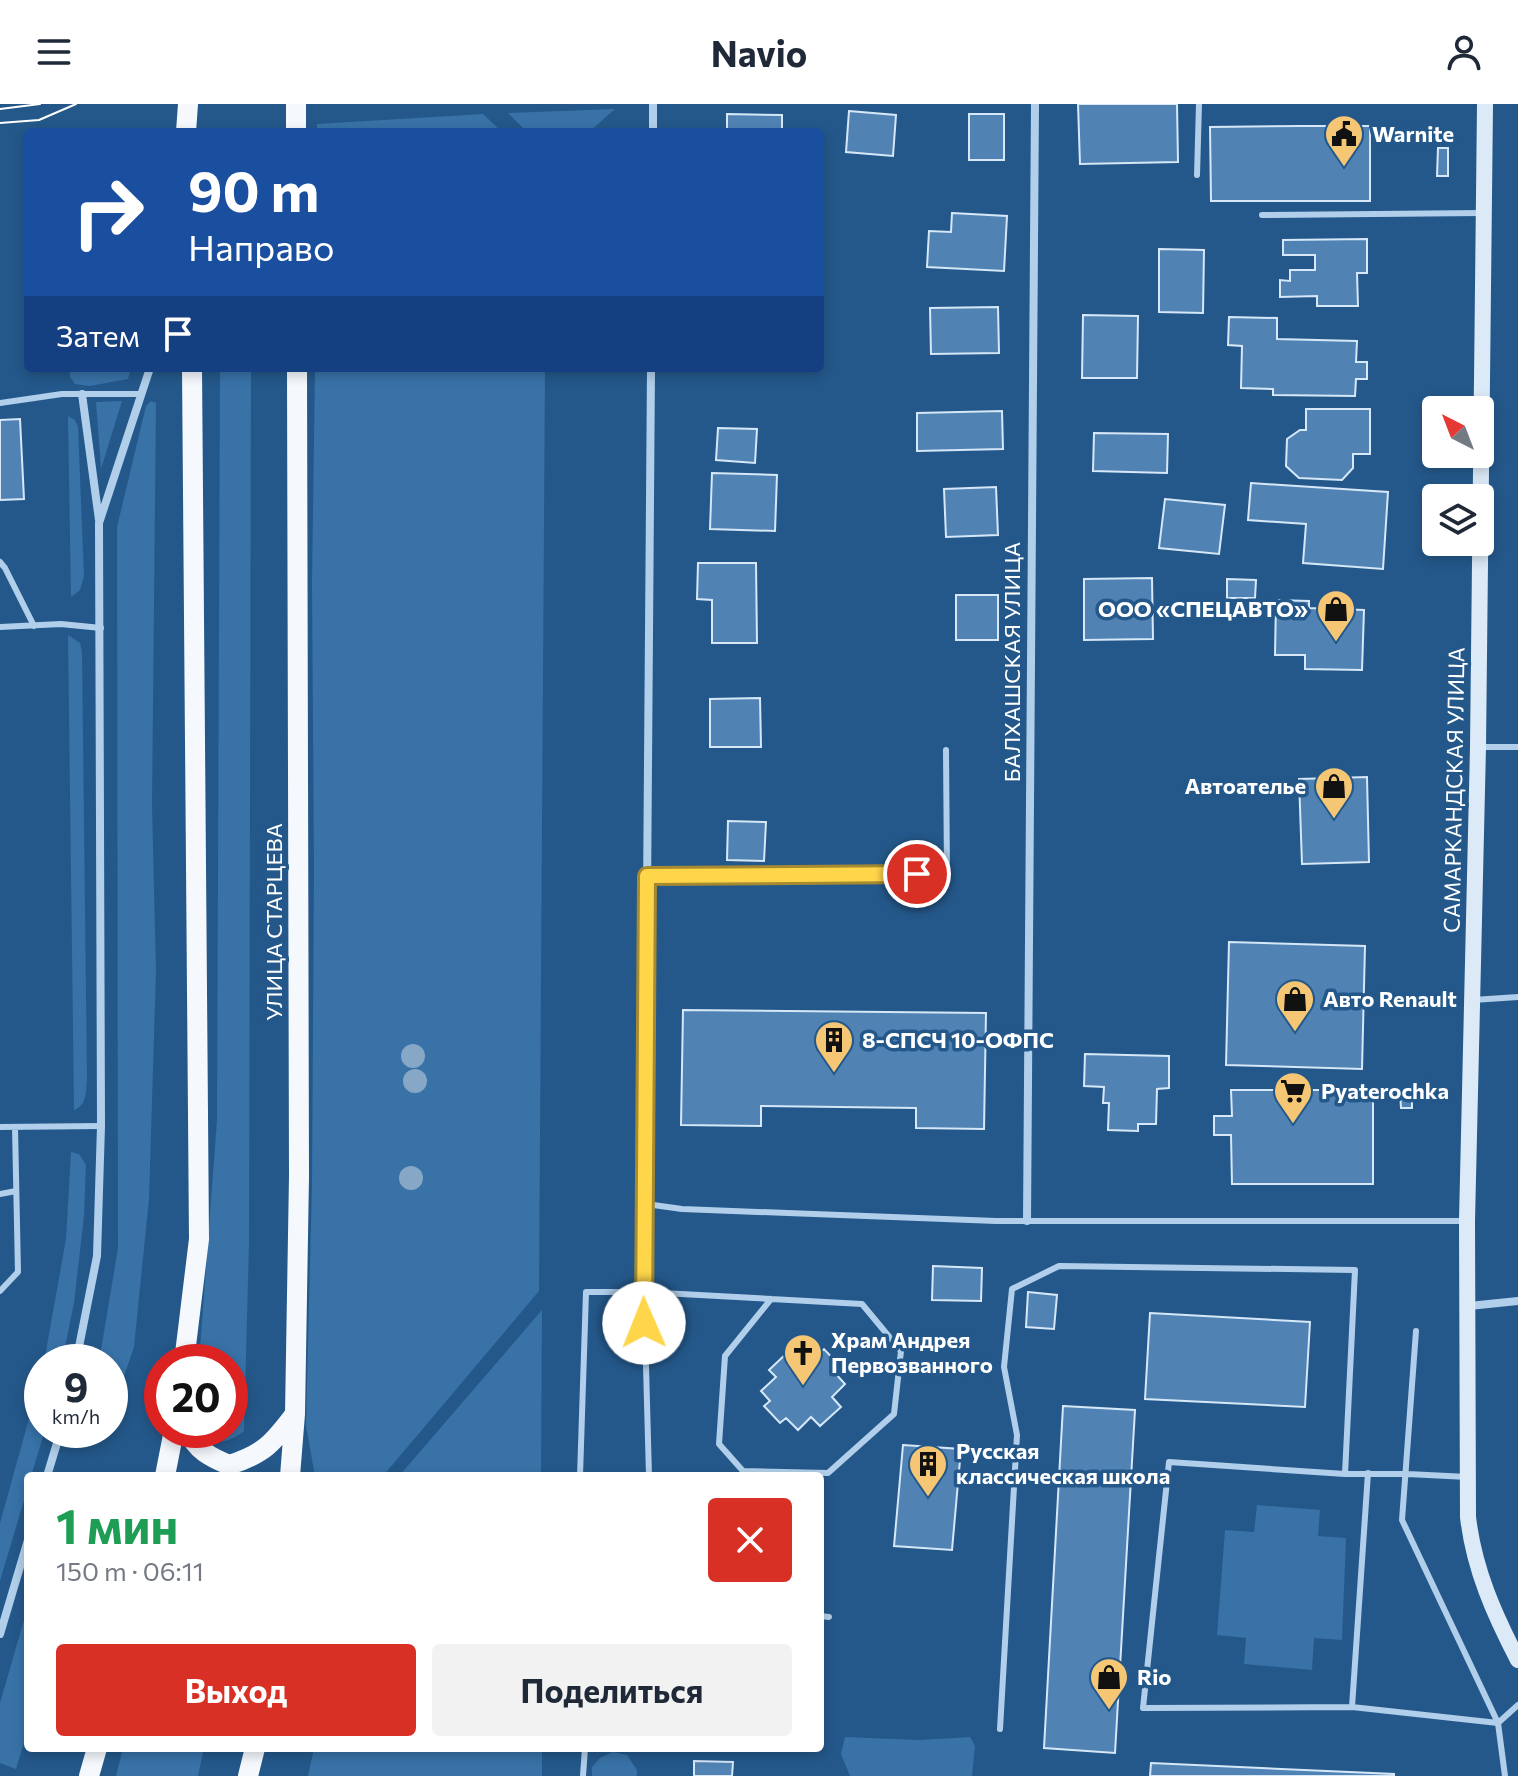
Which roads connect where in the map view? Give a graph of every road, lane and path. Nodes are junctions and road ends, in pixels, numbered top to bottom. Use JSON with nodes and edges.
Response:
{"nodes":[{"id":1,"x":296,"y":104,"type":"edge"},
{"id":2,"x":653,"y":104,"type":"edge"},
{"id":3,"x":1035,"y":104,"type":"edge"},
{"id":4,"x":1199,"y":104,"type":"edge"},
{"id":5,"x":1485,"y":104,"type":"edge"},
{"id":6,"x":296,"y":128,"type":"edge"},
{"id":7,"x":653,"y":128,"type":"edge"},
{"id":8,"x":1197,"y":175,"type":"dead end"},
{"id":9,"x":1484,"y":213,"type":"junction"},
{"id":10,"x":1262,"y":215,"type":"dead end"},
{"id":11,"x":149,"y":372,"type":"edge"},
{"id":12,"x":192,"y":372,"type":"edge"},
{"id":13,"x":297,"y":372,"type":"edge"},
{"id":14,"x":651,"y":372,"type":"edge"},
{"id":15,"x":82,"y":394,"type":"junction"},
{"id":16,"x":141,"y":394,"type":"junction"},
{"id":17,"x":0,"y":403,"type":"edge"},
{"id":18,"x":99,"y":523,"type":"junction"},
{"id":19,"x":0,"y":562,"type":"edge"},
{"id":20,"x":34,"y":626,"type":"junction"},
{"id":21,"x":0,"y":627,"type":"edge"},
{"id":22,"x":101,"y":628,"type":"junction"},
{"id":23,"x":1478,"y":747,"type":"junction"},
{"id":24,"x":1518,"y":747,"type":"edge"},
{"id":25,"x":946,"y":750,"type":"dead end"},
{"id":26,"x":647,"y":876,"type":"junction"},
{"id":27,"x":1518,"y":997,"type":"edge"},
{"id":28,"x":1473,"y":1000,"type":"junction"},
{"id":29,"x":101,"y":1126,"type":"junction"},
{"id":30,"x":0,"y":1127,"type":"edge"},
{"id":31,"x":15,"y":1127,"type":"junction"},
{"id":32,"x":16,"y":1191,"type":"junction"},
{"id":33,"x":0,"y":1194,"type":"edge"},
{"id":34,"x":646,"y":1204,"type":"junction"},
{"id":35,"x":1027,"y":1221,"type":"junction"},
{"id":36,"x":1467,"y":1221,"type":"junction"},
{"id":37,"x":0,"y":1291,"type":"edge"},
{"id":38,"x":644,"y":1292,"type":"junction"},
{"id":39,"x":771,"y":1299,"type":"junction"},
{"id":40,"x":1518,"y":1301,"type":"edge"},
{"id":41,"x":1469,"y":1306,"type":"junction"},
{"id":42,"x":1416,"y":1331,"type":"dead end"},
{"id":43,"x":80,"y":1344,"type":"edge"},
{"id":44,"x":186,"y":1344,"type":"edge"},
{"id":45,"x":295,"y":1414,"type":"junction"},
{"id":46,"x":56,"y":1448,"type":"edge"},
{"id":47,"x":170,"y":1448,"type":"edge"},
{"id":48,"x":199,"y":1448,"type":"edge"},
{"id":49,"x":48,"y":1472,"type":"edge"},
{"id":50,"x":166,"y":1472,"type":"edge"},
{"id":51,"x":290,"y":1472,"type":"edge"},
{"id":52,"x":580,"y":1472,"type":"edge"},
{"id":53,"x":649,"y":1472,"type":"edge"},
{"id":54,"x":742,"y":1472,"type":"edge"},
{"id":55,"x":824,"y":1473,"type":"edge"},
{"id":56,"x":1368,"y":1473,"type":"junction"},
{"id":57,"x":1345,"y":1474,"type":"junction"},
{"id":58,"x":1407,"y":1474,"type":"junction"},
{"id":59,"x":1468,"y":1477,"type":"junction"},
{"id":60,"x":24,"y":1553,"type":"edge"},
{"id":61,"x":824,"y":1616,"type":"edge"},
{"id":62,"x":829,"y":1617,"type":"dead end"},
{"id":63,"x":0,"y":1634,"type":"edge"},
{"id":64,"x":1518,"y":1660,"type":"edge"},
{"id":65,"x":1518,"y":1705,"type":"edge"},
{"id":66,"x":1352,"y":1707,"type":"junction"},
{"id":67,"x":1498,"y":1723,"type":"junction"},
{"id":68,"x":1000,"y":1729,"type":"dead end"},
{"id":69,"x":96,"y":1752,"type":"edge"},
{"id":70,"x":254,"y":1752,"type":"edge"},
{"id":71,"x":585,"y":1752,"type":"edge"},
{"id":72,"x":89,"y":1776,"type":"edge"},
{"id":73,"x":248,"y":1776,"type":"edge"},
{"id":74,"x":583,"y":1776,"type":"edge"},
{"id":75,"x":1505,"y":1776,"type":"edge"}],
"edges":[{"from":1,"to":6,"type":"main road"},
{"from":2,"to":7,"type":"street"},
{"from":3,"to":35,"type":"street","name":"БАЛХАШСКАЯ УЛИЦА"},
{"from":4,"to":8,"type":"lane"},
{"from":5,"to":9,"type":"main road","name":"САМАРКАНДСКАЯ УЛИЦА"},
{"from":9,"to":10,"type":"lane"},
{"from":9,"to":23,"type":"main road","name":"САМАРКАНДСКАЯ УЛИЦА"},
{"from":11,"to":16,"type":"street"},
{"from":12,"to":44,"type":"main road"},
{"from":13,"to":45,"type":"main road","name":"УЛИЦА СТАРЦЕВА"},
{"from":14,"to":26,"type":"street"},
{"from":15,"to":16,"type":"lane"},
{"from":15,"to":17,"type":"lane"},
{"from":15,"to":18,"type":"street"},
{"from":16,"to":18,"type":"street"},
{"from":18,"to":22,"type":"street"},
{"from":19,"to":20,"type":"lane"},
{"from":20,"to":21,"type":"lane"},
{"from":20,"to":22,"type":"lane"},
{"from":22,"to":29,"type":"street"},
{"from":23,"to":24,"type":"lane"},
{"from":23,"to":28,"type":"main road","name":"САМАРКАНДСКАЯ УЛИЦА"},
{"from":25,"to":26,"type":"lane"},
{"from":26,"to":34,"type":"street"},
{"from":27,"to":28,"type":"lane"},
{"from":28,"to":36,"type":"main road","name":"САМАРКАНДСКАЯ УЛИЦА"},
{"from":29,"to":31,"type":"lane"},
{"from":29,"to":43,"type":"street"},
{"from":30,"to":31,"type":"lane"},
{"from":31,"to":32,"type":"lane"},
{"from":32,"to":33,"type":"lane"},
{"from":32,"to":37,"type":"lane"},
{"from":34,"to":35,"type":"lane"},
{"from":34,"to":38,"type":"street"},
{"from":35,"to":36,"type":"lane"},
{"from":36,"to":41,"type":"main road","name":"САМАРКАНДСКАЯ УЛИЦА"},
{"from":38,"to":39,"type":"lane"},
{"from":38,"to":52,"type":"lane"},
{"from":38,"to":53,"type":"lane"},
{"from":39,"to":54,"type":"lane"},
{"from":39,"to":55,"type":"lane"},
{"from":40,"to":41,"type":"street"},
{"from":41,"to":59,"type":"main road","name":"САМАРКАНДСКАЯ УЛИЦА"},
{"from":42,"to":58,"type":"lane"},
{"from":45,"to":48,"type":"main road"},
{"from":45,"to":51,"type":"main road","name":"УЛИЦА СТАРЦЕВА"},
{"from":46,"to":49,"type":"street"},
{"from":47,"to":50,"type":"main road"},
{"from":56,"to":57,"type":"lane"},
{"from":56,"to":58,"type":"lane"},
{"from":56,"to":66,"type":"lane"},
{"from":57,"to":66,"type":"lane"},
{"from":57,"to":68,"type":"lane"},
{"from":58,"to":59,"type":"lane"},
{"from":58,"to":67,"type":"lane"},
{"from":59,"to":64,"type":"main road","name":"САМАРКАНДСКАЯ УЛИЦА"},
{"from":60,"to":63,"type":"street"},
{"from":61,"to":62,"type":"lane"},
{"from":65,"to":67,"type":"lane"},
{"from":66,"to":67,"type":"lane"},
{"from":67,"to":75,"type":"lane"},
{"from":69,"to":72,"type":"main road"},
{"from":70,"to":73,"type":"main road"},
{"from":71,"to":74,"type":"lane"}]}
